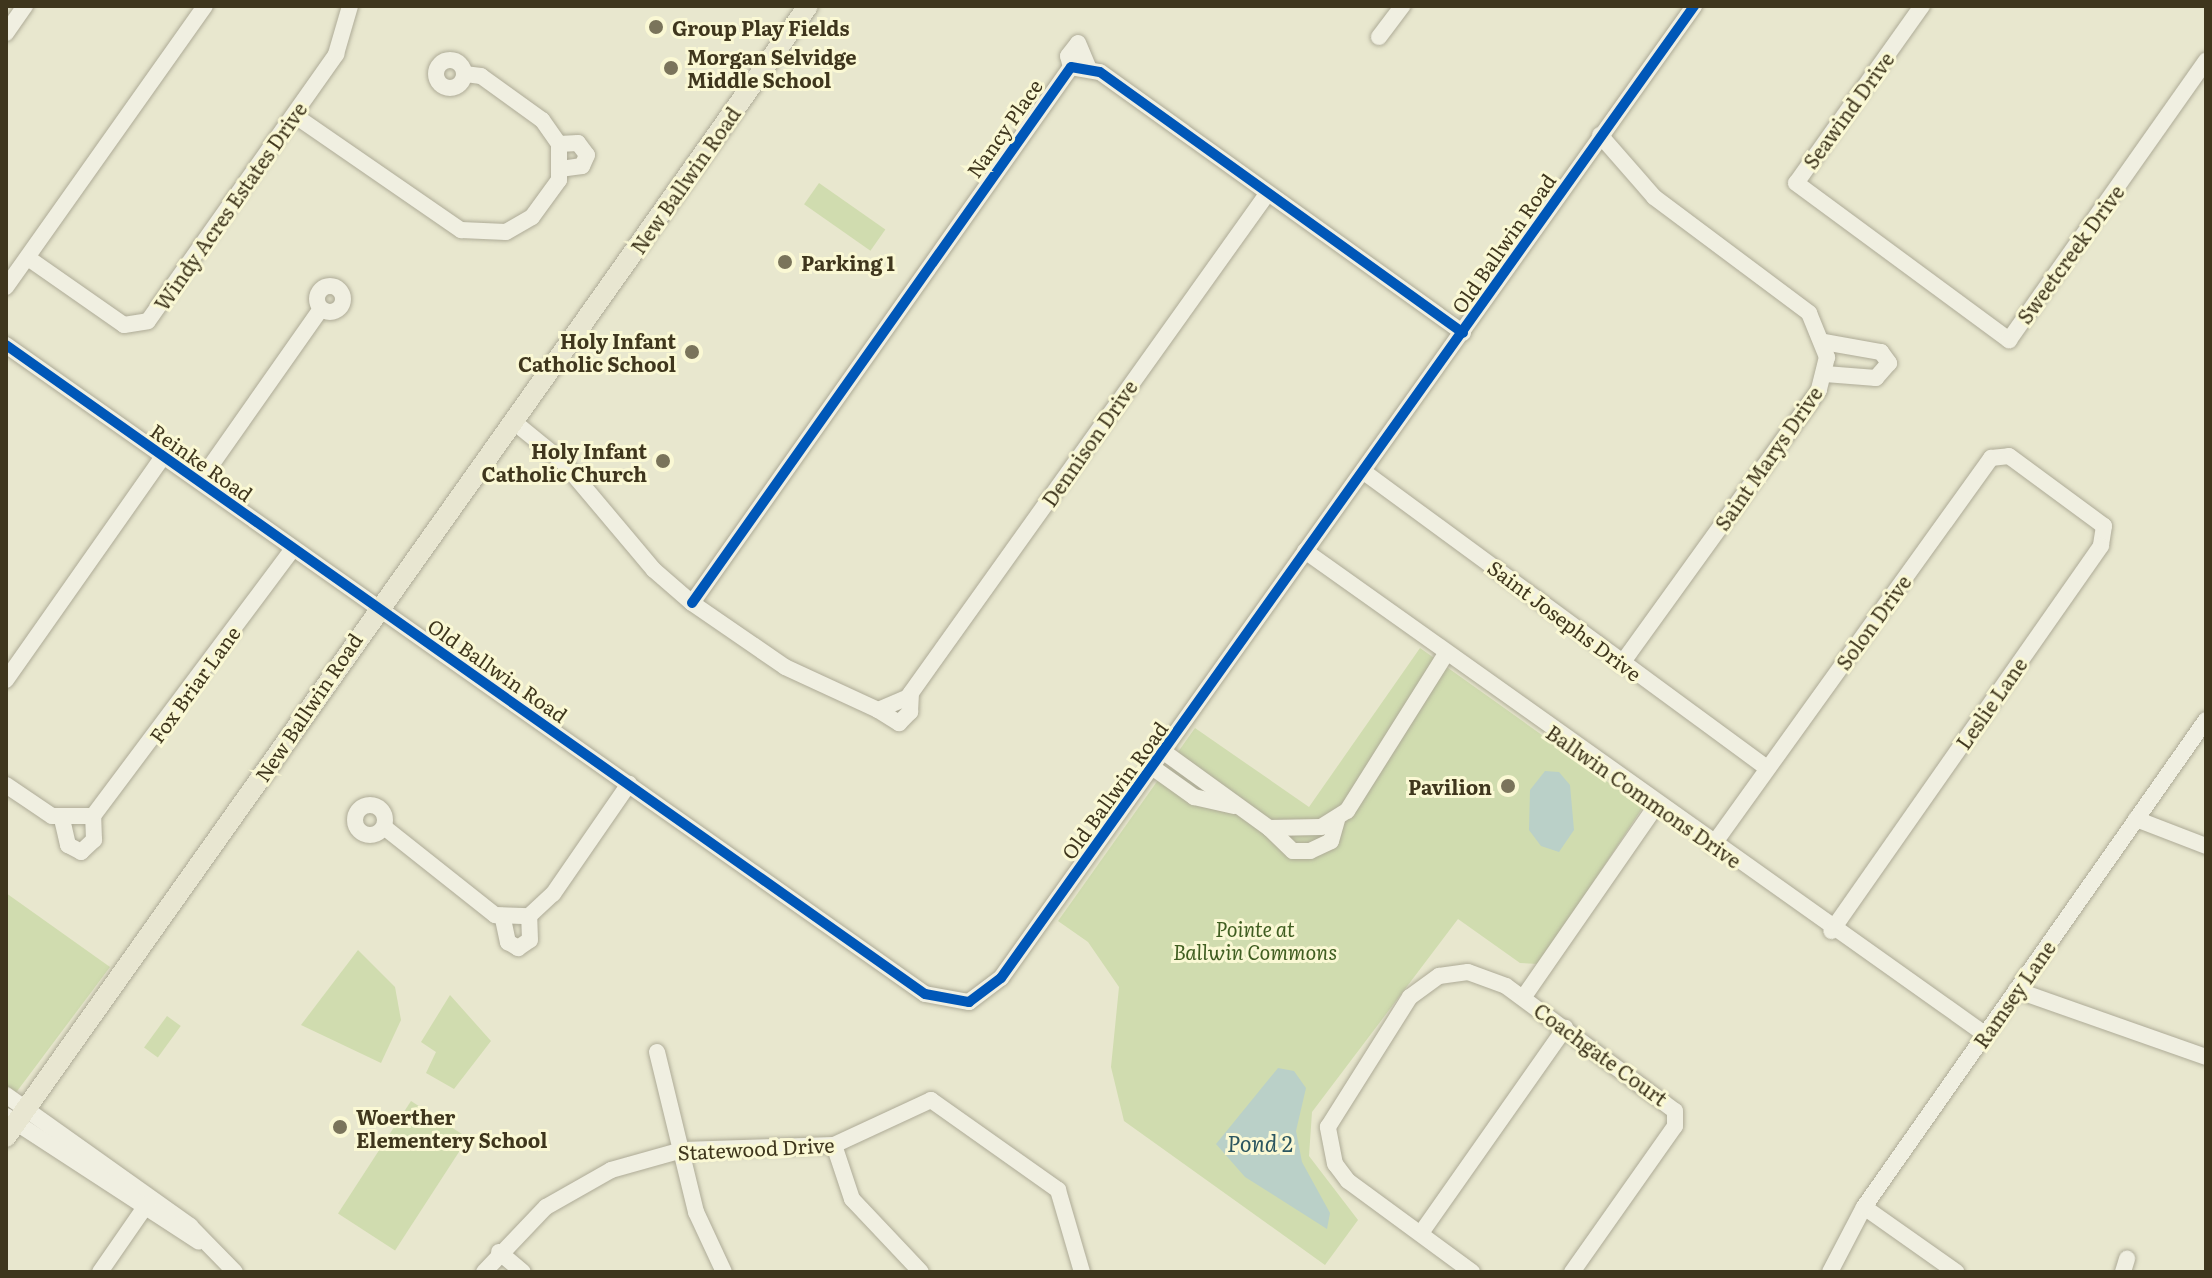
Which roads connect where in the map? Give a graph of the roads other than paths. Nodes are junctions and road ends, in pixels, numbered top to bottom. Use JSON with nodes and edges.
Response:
{"nodes":[{"id":1,"x":25,"y":6,"type":"edge"},
{"id":2,"x":205,"y":6,"type":"edge"},
{"id":3,"x":350,"y":6,"type":"edge"},
{"id":4,"x":808,"y":6,"type":"edge"},
{"id":5,"x":1402,"y":6,"type":"edge"},
{"id":6,"x":1694,"y":6,"type":"edge"},
{"id":7,"x":1922,"y":6,"type":"edge"},
{"id":8,"x":6,"y":33,"type":"edge"},
{"id":9,"x":1379,"y":37,"type":"dead end"},
{"id":10,"x":2206,"y":61,"type":"edge"},
{"id":11,"x":464,"y":74,"type":"dead end"},
{"id":12,"x":294,"y":115,"type":"junction"},
{"id":13,"x":1600,"y":135,"type":"junction"},
{"id":14,"x":559,"y":144,"type":"junction"},
{"id":15,"x":561,"y":169,"type":"junction"},
{"id":16,"x":1267,"y":194,"type":"junction"},
{"id":17,"x":28,"y":258,"type":"junction"},
{"id":18,"x":1901,"y":266,"type":"joint"},
{"id":19,"x":6,"y":287,"type":"edge"},
{"id":20,"x":321,"y":309,"type":"dead end"},
{"id":21,"x":1463,"y":333,"type":"junction"},
{"id":22,"x":1824,"y":342,"type":"junction"},
{"id":23,"x":6,"y":345,"type":"edge"},
{"id":24,"x":1825,"y":374,"type":"junction"},
{"id":25,"x":514,"y":422,"type":"junction"},
{"id":26,"x":163,"y":457,"type":"junction"},
{"id":27,"x":1364,"y":472,"type":"junction"},
{"id":28,"x":200,"y":481,"type":"junction"},
{"id":29,"x":2051,"y":487,"type":"joint"},
{"id":30,"x":293,"y":549,"type":"junction"},
{"id":31,"x":1305,"y":551,"type":"junction"},
{"id":32,"x":692,"y":603,"type":"junction"},
{"id":33,"x":378,"y":606,"type":"junction"},
{"id":34,"x":1446,"y":654,"type":"junction"},
{"id":35,"x":1622,"y":663,"type":"junction"},
{"id":36,"x":6,"y":680,"type":"edge"},
{"id":37,"x":2206,"y":720,"type":"edge"},
{"id":38,"x":1164,"y":752,"type":"junction"},
{"id":39,"x":1152,"y":767,"type":"junction"},
{"id":40,"x":1767,"y":768,"type":"junction"},
{"id":41,"x":629,"y":784,"type":"junction"},
{"id":42,"x":6,"y":785,"type":"edge"},
{"id":43,"x":1656,"y":806,"type":"junction"},
{"id":44,"x":1239,"y":807,"type":"junction"},
{"id":45,"x":93,"y":816,"type":"junction"},
{"id":46,"x":62,"y":819,"type":"junction"},
{"id":47,"x":2136,"y":819,"type":"junction"},
{"id":48,"x":384,"y":827,"type":"dead end"},
{"id":49,"x":1713,"y":845,"type":"junction"},
{"id":50,"x":2206,"y":846,"type":"edge"},
{"id":51,"x":529,"y":916,"type":"junction"},
{"id":52,"x":503,"y":919,"type":"junction"},
{"id":53,"x":1831,"y":931,"type":"junction"},
{"id":54,"x":2016,"y":990,"type":"junction"},
{"id":55,"x":1523,"y":998,"type":"junction"},
{"id":56,"x":1565,"y":1028,"type":"junction"},
{"id":57,"x":1986,"y":1035,"type":"junction"},
{"id":58,"x":657,"y":1052,"type":"dead end"},
{"id":59,"x":2206,"y":1057,"type":"edge"},
{"id":60,"x":6,"y":1095,"type":"edge"},
{"id":61,"x":13,"y":1121,"type":"edge"},
{"id":62,"x":834,"y":1145,"type":"junction"},
{"id":63,"x":682,"y":1150,"type":"junction"},
{"id":64,"x":146,"y":1205,"type":"junction"},
{"id":65,"x":1864,"y":1207,"type":"junction"},
{"id":66,"x":1421,"y":1233,"type":"junction"},
{"id":67,"x":499,"y":1252,"type":"junction"},
{"id":68,"x":100,"y":1272,"type":"edge"},
{"id":69,"x":235,"y":1272,"type":"edge"},
{"id":70,"x":484,"y":1272,"type":"edge"},
{"id":71,"x":523,"y":1272,"type":"edge"},
{"id":72,"x":724,"y":1272,"type":"edge"},
{"id":73,"x":921,"y":1272,"type":"edge"},
{"id":74,"x":1082,"y":1272,"type":"edge"},
{"id":75,"x":1472,"y":1272,"type":"edge"},
{"id":76,"x":1572,"y":1272,"type":"edge"},
{"id":77,"x":1830,"y":1272,"type":"edge"},
{"id":78,"x":1956,"y":1272,"type":"edge"}],
"edges":[{"from":1,"to":8,"type":"street"},
{"from":2,"to":17,"type":"street"},
{"from":3,"to":12,"type":"street","name":"Windy Acres Estates Drive"},
{"from":4,"to":25,"type":"main road","name":"New Ballwin Road"},
{"from":5,"to":9,"type":"street"},
{"from":6,"to":13,"type":"street","name":"Old Ballwin Road"},
{"from":7,"to":18,"type":"street","name":"Seawind Drive"},
{"from":10,"to":18,"type":"street","name":"Sweetcreek Drive"},
{"from":11,"to":14,"type":"street"},
{"from":12,"to":15,"type":"street"},
{"from":12,"to":17,"type":"street","name":"Windy Acres Estates Drive"},
{"from":13,"to":21,"type":"street","name":"Old Ballwin Road"},
{"from":13,"to":22,"type":"street"},
{"from":14,"to":15,"type":"street"},
{"from":14,"to":15,"type":"street"},
{"from":16,"to":21,"type":"street","name":"Nancy Place"},
{"from":16,"to":32,"type":"street","name":"Dennison Drive"},
{"from":16,"to":32,"type":"street","name":"Nancy Place"},
{"from":17,"to":19,"type":"street"},
{"from":20,"to":28,"type":"street"},
{"from":21,"to":27,"type":"street","name":"Old Ballwin Road"},
{"from":22,"to":24,"type":"street","name":"Saint Marys Drive"},
{"from":22,"to":24,"type":"street","name":"Saint Marys Drive"},
{"from":23,"to":26,"type":"street","name":"Reinke Road"},
{"from":24,"to":35,"type":"street","name":"Saint Marys Drive"},
{"from":25,"to":32,"type":"street","name":"Dennison Drive"},
{"from":25,"to":33,"type":"main road","name":"New Ballwin Road"},
{"from":26,"to":28,"type":"street","name":"Reinke Road"},
{"from":26,"to":36,"type":"street"},
{"from":27,"to":31,"type":"street","name":"Old Ballwin Road"},
{"from":27,"to":35,"type":"street","name":"Saint Josephs Drive"},
{"from":28,"to":30,"type":"street","name":"Reinke Road"},
{"from":29,"to":40,"type":"street","name":"Solon Drive"},
{"from":29,"to":53,"type":"street","name":"Leslie Lane"},
{"from":30,"to":33,"type":"street","name":"Reinke Road"},
{"from":30,"to":45,"type":"street","name":"Fox Briar Lane"},
{"from":31,"to":34,"type":"street","name":"Ballwin Commons Drive"},
{"from":31,"to":38,"type":"street","name":"Old Ballwin Road"},
{"from":33,"to":41,"type":"street","name":"Old Ballwin Road"},
{"from":33,"to":61,"type":"main road","name":"New Ballwin Road"},
{"from":34,"to":43,"type":"street","name":"Ballwin Commons Drive"},
{"from":34,"to":44,"type":"street"},
{"from":35,"to":40,"type":"street","name":"Saint Josephs Drive"},
{"from":37,"to":47,"type":"street","name":"Ramsey Lane"},
{"from":38,"to":39,"type":"street","name":"Old Ballwin Road"},
{"from":38,"to":44,"type":"street"},
{"from":39,"to":41,"type":"street","name":"Old Ballwin Road"},
{"from":39,"to":44,"type":"street"},
{"from":40,"to":49,"type":"street","name":"Solon Drive"},
{"from":41,"to":51,"type":"street"},
{"from":42,"to":46,"type":"street","name":"Fox Briar Lane"},
{"from":43,"to":49,"type":"street","name":"Ballwin Commons Drive"},
{"from":43,"to":55,"type":"street","name":"Coachgate Court"},
{"from":45,"to":46,"type":"street"},
{"from":45,"to":46,"type":"street","name":"Fox Briar Lane"},
{"from":47,"to":50,"type":"street"},
{"from":47,"to":54,"type":"street","name":"Ramsey Lane"},
{"from":48,"to":52,"type":"street"},
{"from":49,"to":53,"type":"street","name":"Ballwin Commons Drive"},
{"from":51,"to":52,"type":"street"},
{"from":51,"to":52,"type":"street"},
{"from":53,"to":57,"type":"street","name":"Ballwin Commons Drive"},
{"from":54,"to":57,"type":"street","name":"Ramsey Lane"},
{"from":54,"to":59,"type":"street"},
{"from":55,"to":56,"type":"street","name":"Coachgate Court"},
{"from":55,"to":66,"type":"street","name":"Coachgate Court"},
{"from":56,"to":66,"type":"street"},
{"from":56,"to":76,"type":"street","name":"Coachgate Court"},
{"from":57,"to":65,"type":"street","name":"Ramsey Lane"},
{"from":58,"to":63,"type":"street"},
{"from":60,"to":61,"type":"street"},
{"from":61,"to":64,"type":"street"},
{"from":62,"to":63,"type":"street","name":"Statewood Drive"},
{"from":62,"to":73,"type":"street"},
{"from":62,"to":74,"type":"street","name":"Statewood Drive"},
{"from":63,"to":67,"type":"street","name":"Statewood Drive"},
{"from":63,"to":72,"type":"street"},
{"from":64,"to":68,"type":"street"},
{"from":64,"to":69,"type":"street"},
{"from":65,"to":77,"type":"street","name":"Ramsey Lane"},
{"from":65,"to":78,"type":"street"},
{"from":66,"to":75,"type":"street","name":"Coachgate Court"},
{"from":67,"to":70,"type":"street","name":"Statewood Drive"},
{"from":67,"to":71,"type":"street"}]}
